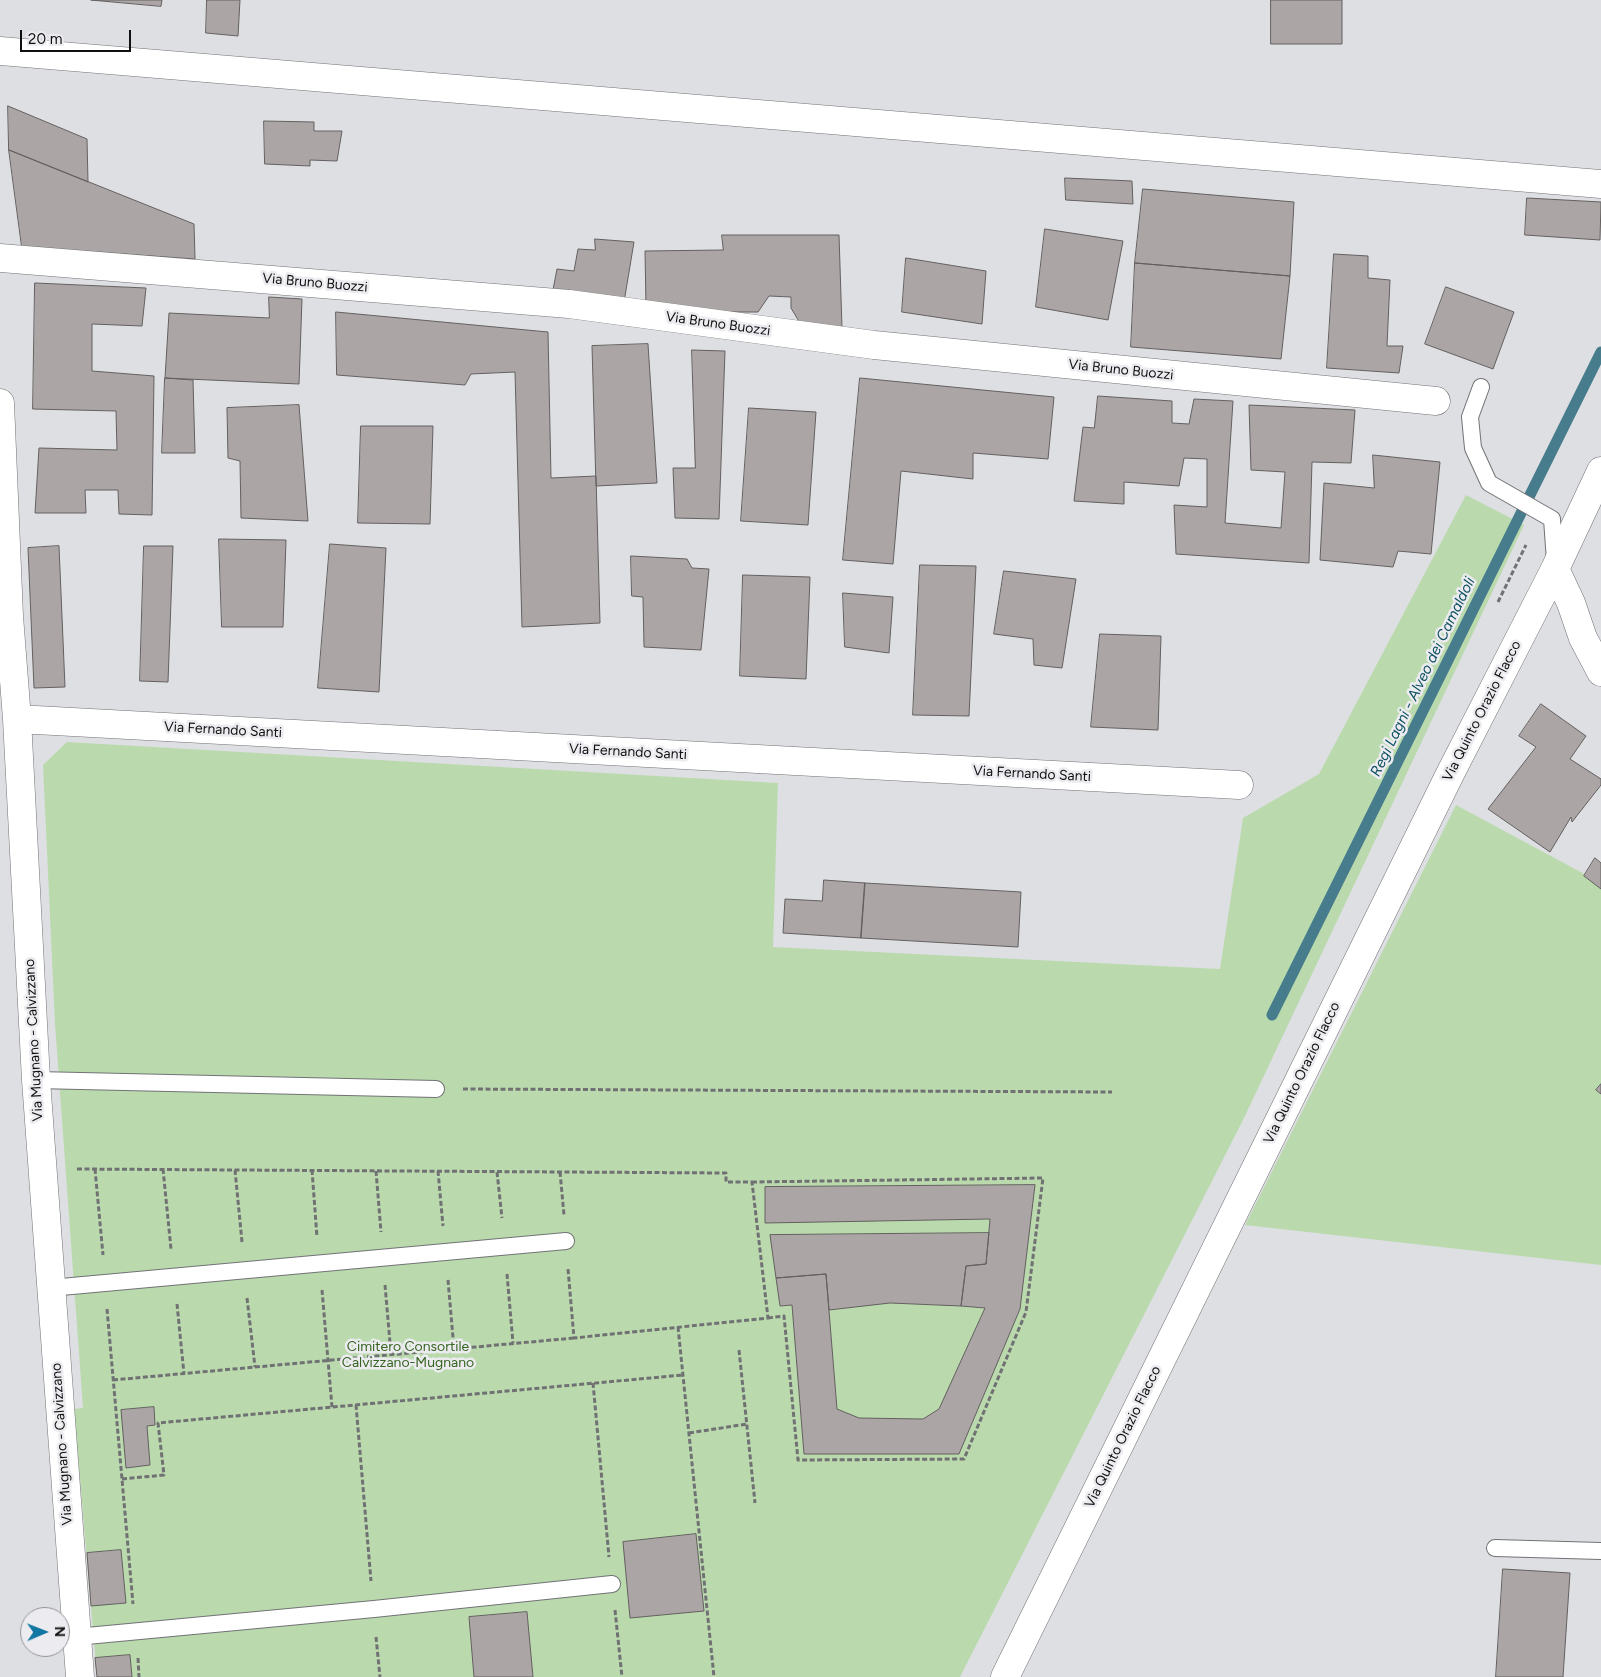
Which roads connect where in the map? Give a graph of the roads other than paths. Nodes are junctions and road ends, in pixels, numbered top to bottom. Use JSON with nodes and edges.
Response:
{"nodes":[{"id":1,"x":0,"y":50,"type":"edge"},
{"id":2,"x":1601,"y":184,"type":"edge"},
{"id":3,"x":0,"y":258,"type":"edge"},
{"id":4,"x":1481,"y":387,"type":"dead end"},
{"id":5,"x":1436,"y":401,"type":"dead end"},
{"id":6,"x":0,"y":403,"type":"edge"},
{"id":7,"x":1601,"y":471,"type":"edge"},
{"id":8,"x":1555,"y":569,"type":"junction"},
{"id":9,"x":5,"y":616,"type":"edge"},
{"id":10,"x":1601,"y":672,"type":"edge"},
{"id":11,"x":16,"y":719,"type":"junction"},
{"id":12,"x":1239,"y":785,"type":"dead end"},
{"id":13,"x":36,"y":1080,"type":"junction"},
{"id":14,"x":436,"y":1089,"type":"road end"},
{"id":15,"x":566,"y":1241,"type":"road end"},
{"id":16,"x":50,"y":1288,"type":"junction"},
{"id":17,"x":1495,"y":1548,"type":"dead end"},
{"id":18,"x":1601,"y":1551,"type":"edge"},
{"id":19,"x":612,"y":1584,"type":"road end"},
{"id":20,"x":76,"y":1637,"type":"junction"},
{"id":21,"x":80,"y":1677,"type":"edge"},
{"id":22,"x":1005,"y":1677,"type":"edge"}],
"edges":[{"from":1,"to":2,"type":"street"},
{"from":3,"to":5,"type":"street","name":"Via Bruno Buozzi"},
{"from":4,"to":8,"type":"lane"},
{"from":6,"to":9,"type":"street","name":"Via Mugnano - Calvizzano"},
{"from":7,"to":8,"type":"street","name":"Via Quinto Orazio Flacco"},
{"from":8,"to":10,"type":"street"},
{"from":8,"to":22,"type":"street","name":"Via Quinto Orazio Flacco"},
{"from":9,"to":11,"type":"street","name":"Via Mugnano - Calvizzano"},
{"from":11,"to":12,"type":"street","name":"Via Fernando Santi"},
{"from":11,"to":13,"type":"street","name":"Via Mugnano - Calvizzano"},
{"from":13,"to":14,"type":"lane"},
{"from":13,"to":16,"type":"street","name":"Via Mugnano - Calvizzano"},
{"from":15,"to":16,"type":"lane"},
{"from":16,"to":20,"type":"street","name":"Via Mugnano - Calvizzano"},
{"from":17,"to":18,"type":"lane"},
{"from":19,"to":20,"type":"lane"},
{"from":20,"to":21,"type":"street","name":"Via Mugnano - Calvizzano"}]}
